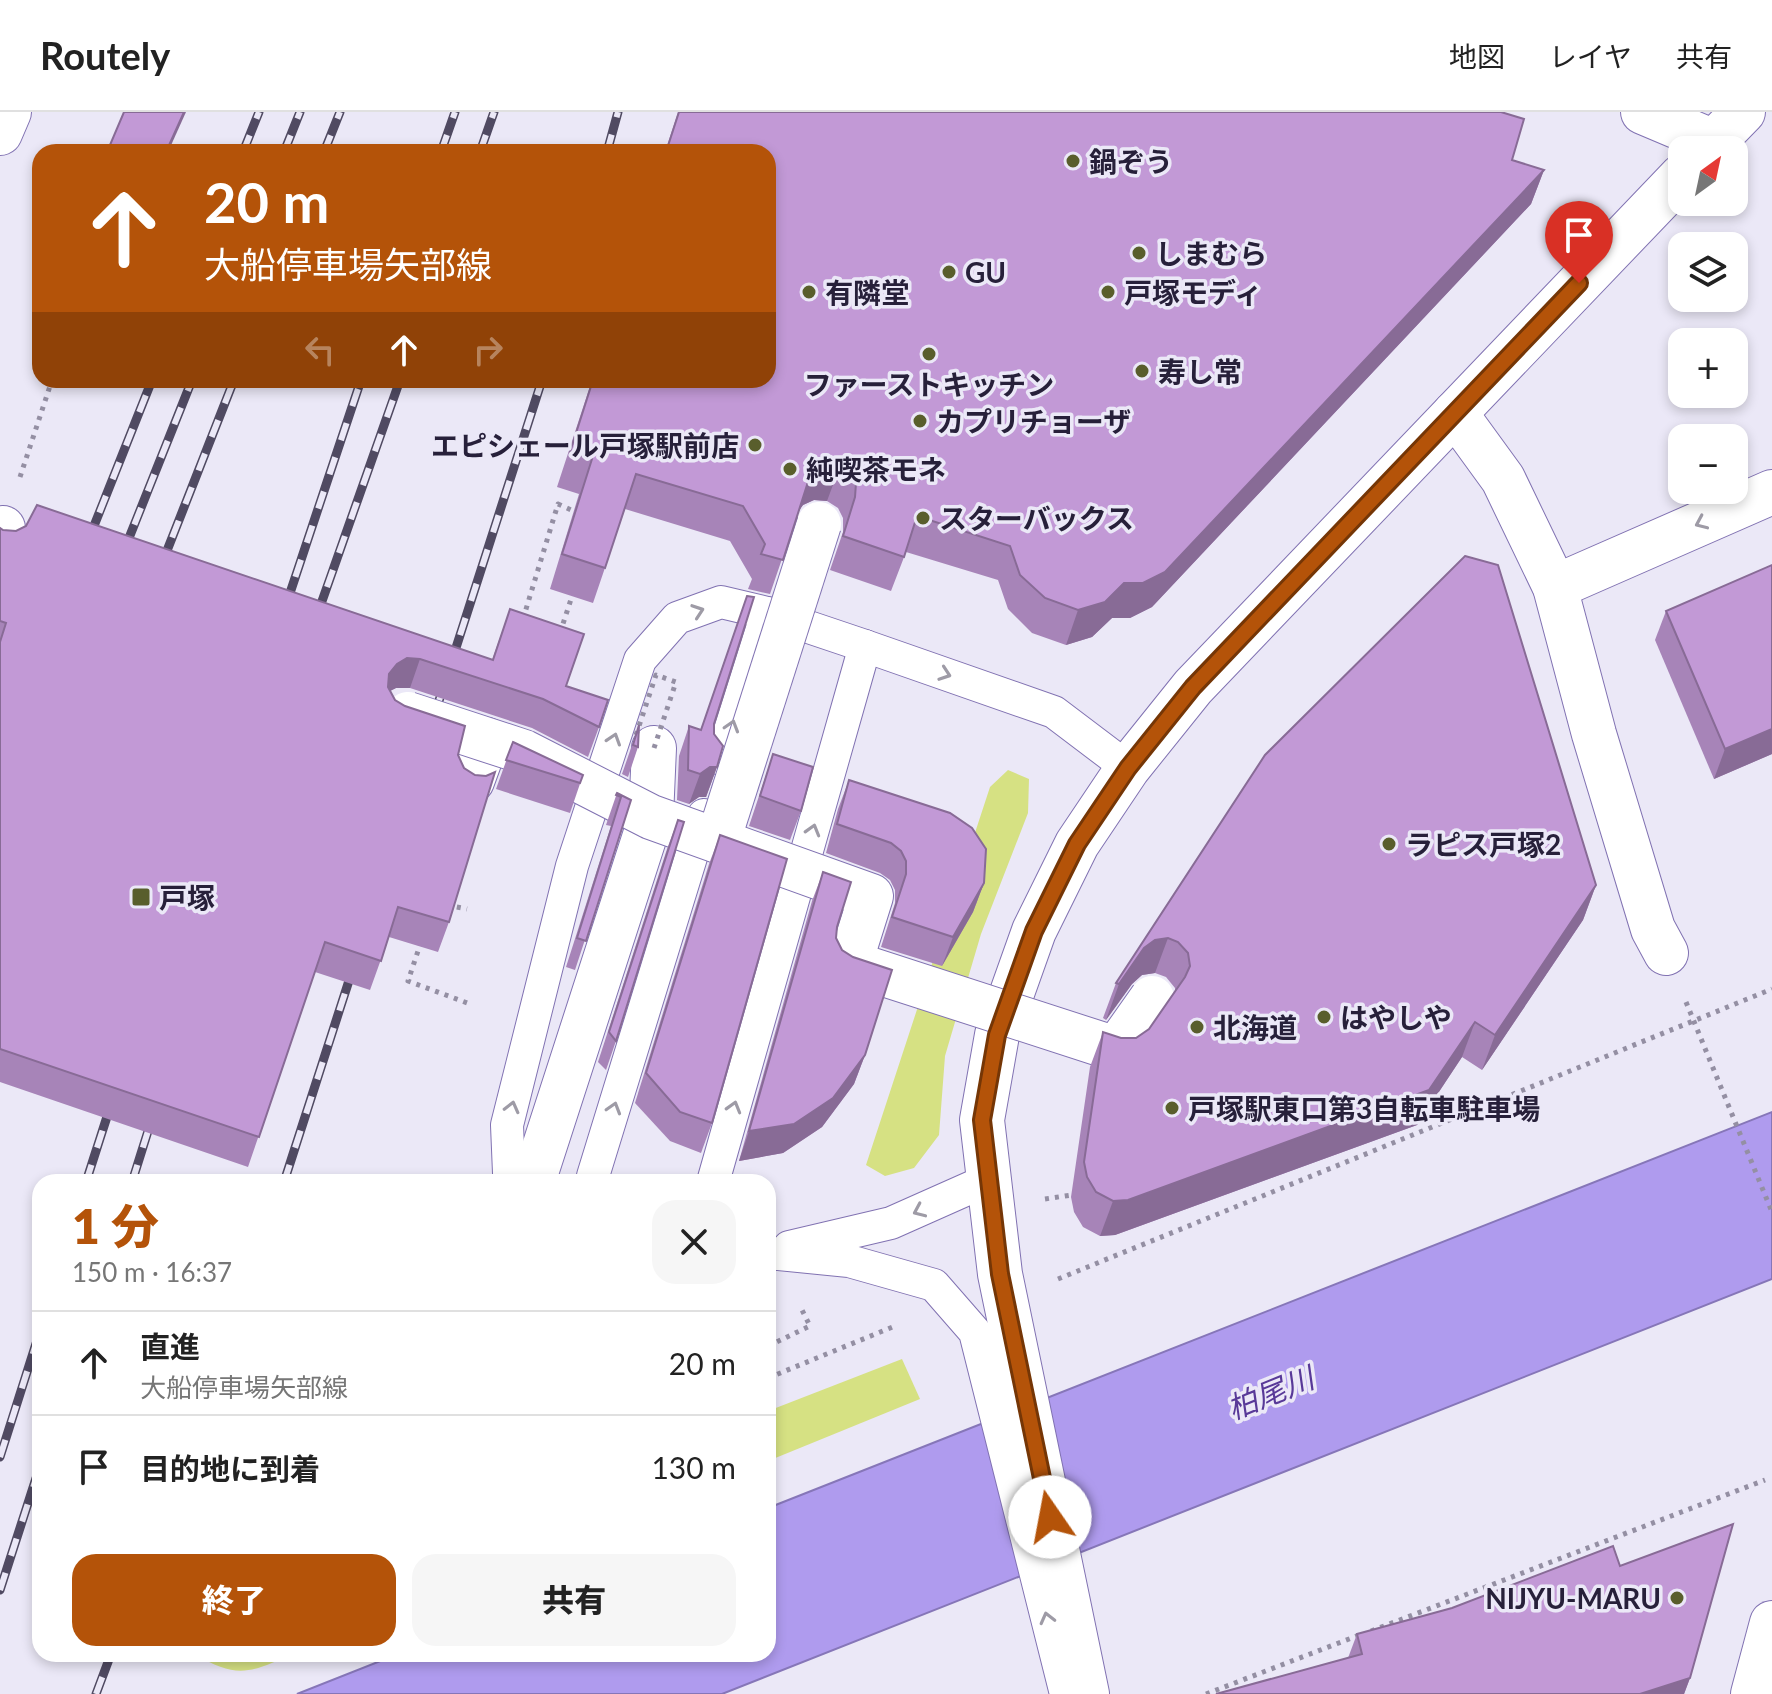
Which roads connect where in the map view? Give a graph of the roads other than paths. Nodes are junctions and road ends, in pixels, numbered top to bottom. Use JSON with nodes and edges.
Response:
{"nodes":[{"id":1,"x":9,"y":112,"type":"edge"},
{"id":2,"x":1643,"y":112,"type":"edge"},
{"id":3,"x":0,"y":133,"type":"edge"},
{"id":4,"x":1721,"y":135,"type":"edge"},
{"id":5,"x":1668,"y":191,"type":"edge"},
{"id":6,"x":1455,"y":413,"type":"junction"},
{"id":7,"x":1772,"y":492,"type":"edge"},
{"id":8,"x":819,"y":524,"type":"edge"},
{"id":9,"x":1555,"y":587,"type":"junction"},
{"id":10,"x":767,"y":613,"type":"junction"},
{"id":11,"x":865,"y":646,"type":"junction"},
{"id":12,"x":402,"y":712,"type":"edge"},
{"id":13,"x":487,"y":740,"type":"junction"},
{"id":14,"x":645,"y":741,"type":"road end"},
{"id":15,"x":1128,"y":768,"type":"junction"},
{"id":16,"x":472,"y":781,"type":"edge"},
{"id":17,"x":651,"y":817,"type":"junction"},
{"id":18,"x":718,"y":841,"type":"junction"},
{"id":19,"x":1666,"y":953,"type":"dead end"},
{"id":20,"x":1152,"y":998,"type":"edge"},
{"id":21,"x":510,"y":1174,"type":"edge"},
{"id":22,"x":536,"y":1174,"type":"edge"},
{"id":23,"x":594,"y":1174,"type":"edge"},
{"id":24,"x":715,"y":1174,"type":"edge"},
{"id":25,"x":990,"y":1179,"type":"junction"},
{"id":26,"x":776,"y":1250,"type":"edge"},
{"id":27,"x":776,"y":1253,"type":"edge"},
{"id":28,"x":994,"y":1336,"type":"junction"},
{"id":29,"x":1772,"y":1623,"type":"edge"},
{"id":30,"x":1066,"y":1694,"type":"edge"},
{"id":31,"x":1087,"y":1694,"type":"edge"},
{"id":32,"x":1753,"y":1694,"type":"edge"}],
"edges":[{"from":1,"to":3,"type":"street"},
{"from":2,"to":4,"type":"street"},
{"from":5,"to":6,"type":"street"},
{"from":6,"to":9,"type":"street"},
{"from":6,"to":15,"type":"street"},
{"from":7,"to":9,"type":"street","one_way":true},
{"from":8,"to":18,"type":"street","bridge":true},
{"from":9,"to":19,"type":"street"},
{"from":10,"to":11,"type":"lane"},
{"from":21,"to":10,"type":"lane","one_way":true},
{"from":23,"to":10,"type":"lane","one_way":true},
{"from":11,"to":15,"type":"lane","one_way":true},
{"from":24,"to":11,"type":"lane","one_way":true},
{"from":12,"to":13,"type":"street","bridge":true},
{"from":13,"to":16,"type":"street"},
{"from":13,"to":17,"type":"street","bridge":true},
{"from":14,"to":17,"type":"street"},
{"from":15,"to":25,"type":"street"},
{"from":17,"to":18,"type":"street","bridge":true},
{"from":17,"to":22,"type":"street"},
{"from":18,"to":20,"type":"street","bridge":true},
{"from":25,"to":26,"type":"lane","one_way":true},
{"from":25,"to":28,"type":"street"},
{"from":27,"to":28,"type":"lane"},
{"from":30,"to":28,"type":"lane","one_way":true},
{"from":28,"to":31,"type":"street"},
{"from":29,"to":32,"type":"street"}]}
